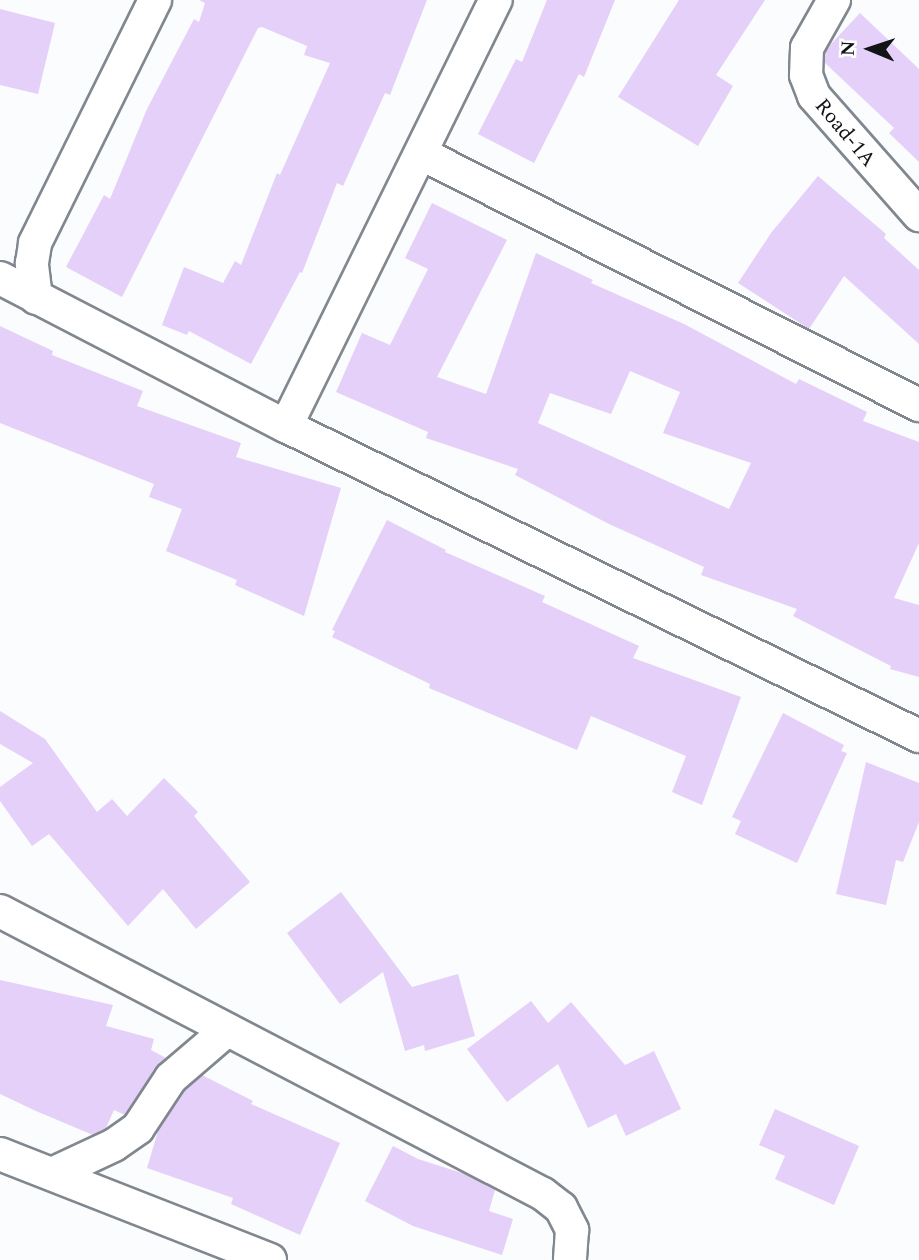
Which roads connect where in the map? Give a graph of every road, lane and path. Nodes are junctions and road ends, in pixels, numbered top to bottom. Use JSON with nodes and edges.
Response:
{"nodes":[{"id":1,"x":155,"y":0,"type":"edge"},
{"id":2,"x":496,"y":0,"type":"edge"},
{"id":3,"x":834,"y":0,"type":"edge"},
{"id":4,"x":422,"y":154,"type":"junction"},
{"id":5,"x":919,"y":215,"type":"edge"},
{"id":6,"x":0,"y":278,"type":"edge"},
{"id":7,"x":36,"y":298,"type":"junction"},
{"id":8,"x":919,"y":405,"type":"edge"},
{"id":9,"x":286,"y":426,"type":"junction"},
{"id":10,"x":919,"y":736,"type":"edge"},
{"id":11,"x":0,"y":911,"type":"edge"},
{"id":12,"x":228,"y":1030,"type":"junction"},
{"id":13,"x":0,"y":1154,"type":"edge"},
{"id":14,"x":52,"y":1174,"type":"junction"},
{"id":15,"x":214,"y":1250,"type":"edge"},
{"id":16,"x":270,"y":1260,"type":"edge"},
{"id":17,"x":570,"y":1260,"type":"edge"}],
"edges":[{"from":1,"to":7,"type":"street"},
{"from":2,"to":4,"type":"street"},
{"from":3,"to":5,"type":"street","name":"Road-1A"},
{"from":4,"to":8,"type":"street"},
{"from":4,"to":9,"type":"street"},
{"from":6,"to":7,"type":"street"},
{"from":7,"to":9,"type":"street"},
{"from":9,"to":10,"type":"street"},
{"from":11,"to":12,"type":"street"},
{"from":12,"to":14,"type":"street"},
{"from":12,"to":17,"type":"street"},
{"from":13,"to":14,"type":"street"},
{"from":14,"to":15,"type":"street"},
{"from":15,"to":16,"type":"street"}]}
